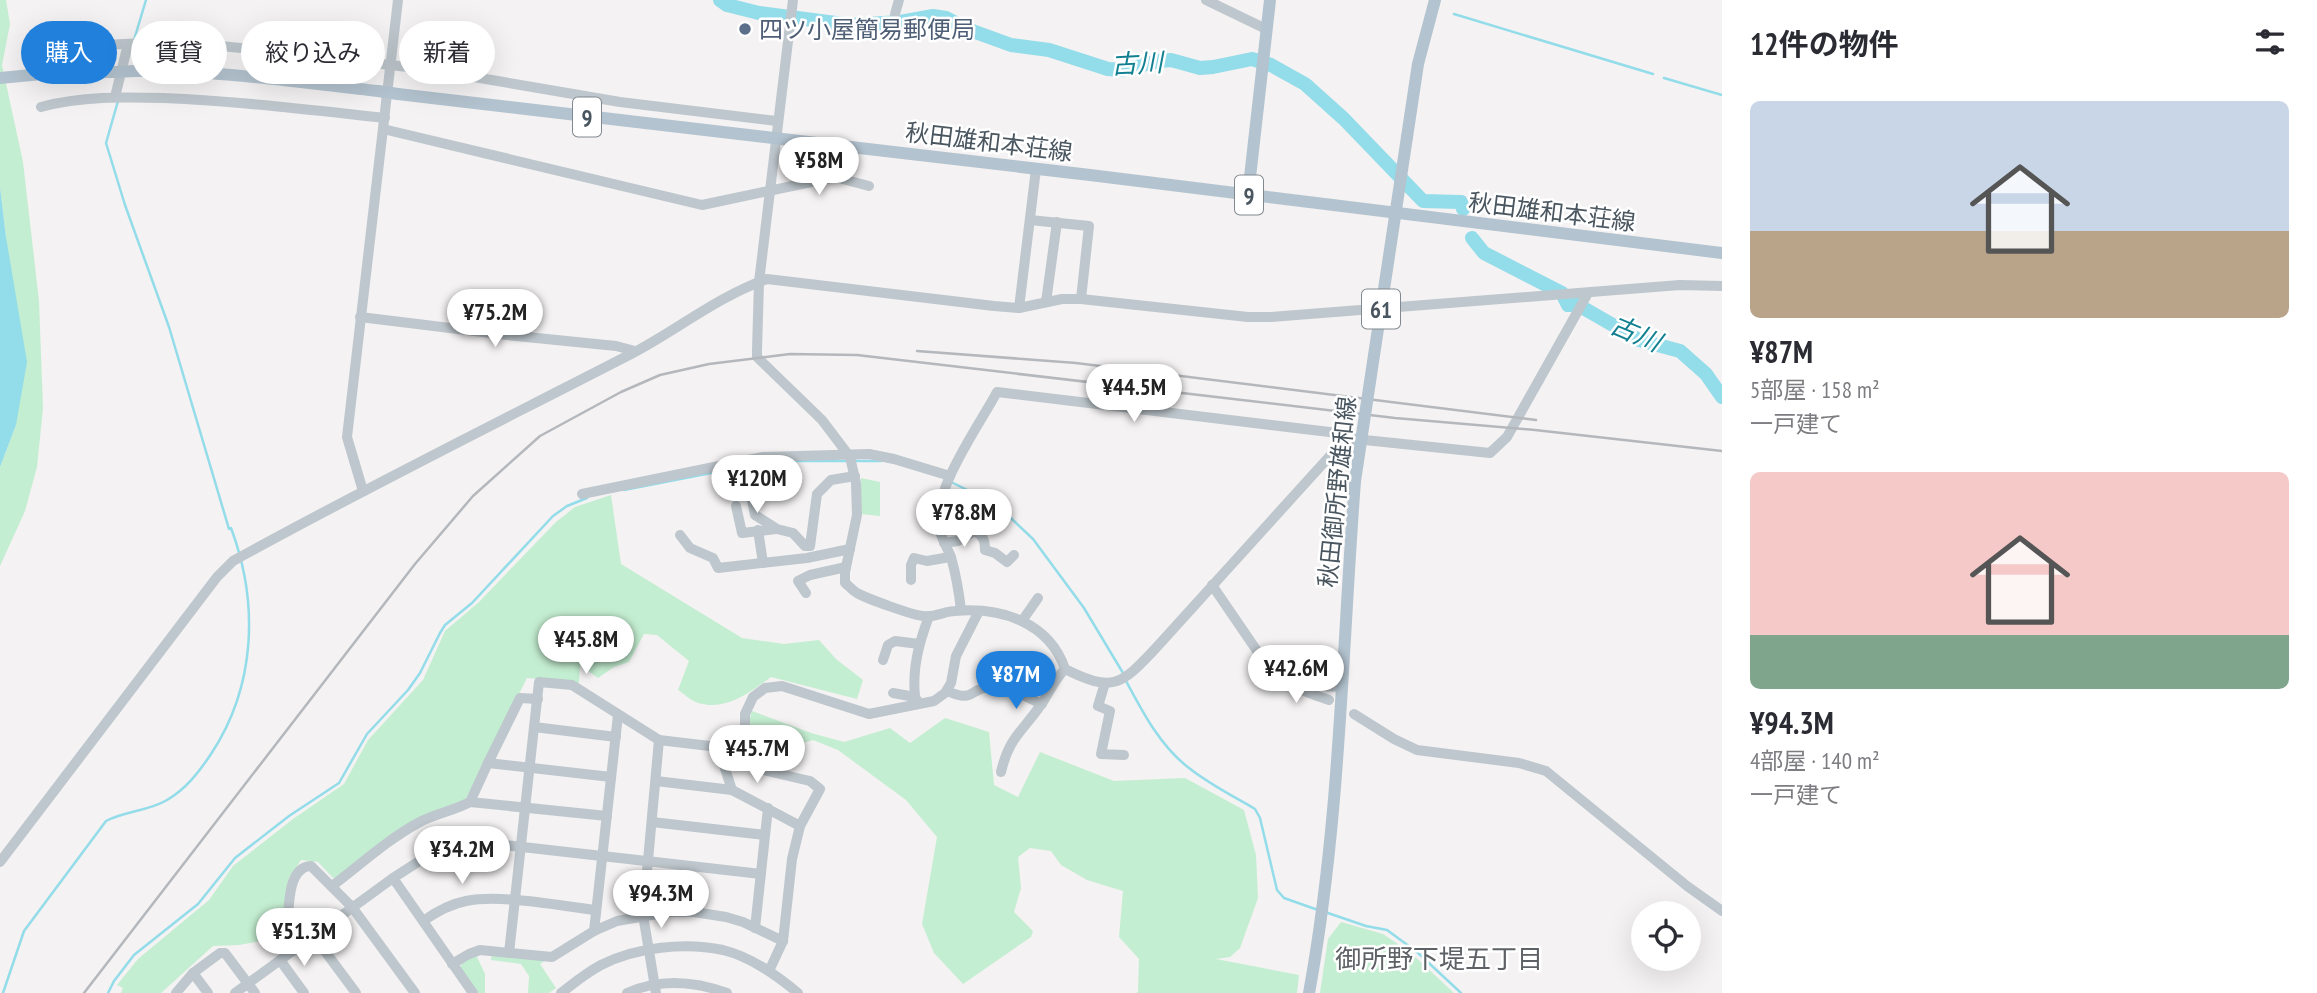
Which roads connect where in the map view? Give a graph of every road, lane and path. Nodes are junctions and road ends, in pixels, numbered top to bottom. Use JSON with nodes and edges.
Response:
{"nodes":[{"id":1,"x":398,"y":0,"type":"edge"},
{"id":2,"x":793,"y":0,"type":"edge"},
{"id":3,"x":900,"y":0,"type":"edge"},
{"id":4,"x":1206,"y":0,"type":"edge"},
{"id":5,"x":1270,"y":0,"type":"edge"},
{"id":6,"x":1435,"y":0,"type":"edge"},
{"id":7,"x":895,"y":14,"type":"dead end"},
{"id":8,"x":1266,"y":29,"type":"junction"},
{"id":9,"x":131,"y":47,"type":"edge"},
{"id":10,"x":227,"y":47,"type":"edge"},
{"id":11,"x":391,"y":65,"type":"junction"},
{"id":12,"x":5,"y":78,"type":"edge"},
{"id":13,"x":115,"y":97,"type":"junction"},
{"id":14,"x":41,"y":107,"type":"dead end"},
{"id":15,"x":777,"y":121,"type":"junction"},
{"id":16,"x":384,"y":124,"type":"junction"},
{"id":17,"x":776,"y":139,"type":"junction"},
{"id":18,"x":1036,"y":169,"type":"junction"},
{"id":19,"x":870,"y":186,"type":"dead end"},
{"id":20,"x":769,"y":192,"type":"junction"},
{"id":21,"x":1248,"y":195,"type":"junction"},
{"id":22,"x":1030,"y":220,"type":"junction"},
{"id":23,"x":1057,"y":222,"type":"junction"},
{"id":24,"x":1722,"y":253,"type":"edge"},
{"id":25,"x":759,"y":282,"type":"junction"},
{"id":26,"x":1722,"y":286,"type":"edge"},
{"id":27,"x":1081,"y":299,"type":"junction"},
{"id":28,"x":1583,"y":301,"type":"junction"},
{"id":29,"x":1046,"y":302,"type":"junction"},
{"id":30,"x":1019,"y":307,"type":"junction"},
{"id":31,"x":360,"y":317,"type":"junction"},
{"id":32,"x":635,"y":351,"type":"junction"},
{"id":33,"x":1355,"y":439,"type":"junction"},
{"id":34,"x":851,"y":463,"type":"junction"},
{"id":35,"x":948,"y":479,"type":"junction"},
{"id":36,"x":749,"y":485,"type":"dead end"},
{"id":37,"x":363,"y":491,"type":"junction"},
{"id":38,"x":582,"y":494,"type":"dead end"},
{"id":39,"x":736,"y":506,"type":"dead end"},
{"id":40,"x":777,"y":529,"type":"junction"},
{"id":41,"x":758,"y":530,"type":"junction"},
{"id":42,"x":680,"y":535,"type":"dead end"},
{"id":43,"x":944,"y":543,"type":"junction"},
{"id":44,"x":850,"y":549,"type":"junction"},
{"id":45,"x":811,"y":551,"type":"junction"},
{"id":46,"x":1014,"y":555,"type":"dead end"},
{"id":47,"x":950,"y":557,"type":"junction"},
{"id":48,"x":763,"y":563,"type":"junction"},
{"id":49,"x":846,"y":566,"type":"junction"},
{"id":50,"x":911,"y":580,"type":"dead end"},
{"id":51,"x":1212,"y":586,"type":"junction"},
{"id":52,"x":806,"y":593,"type":"dead end"},
{"id":53,"x":1038,"y":598,"type":"dead end"},
{"id":54,"x":961,"y":610,"type":"junction"},
{"id":55,"x":979,"y":611,"type":"junction"},
{"id":56,"x":929,"y":616,"type":"junction"},
{"id":57,"x":1022,"y":621,"type":"junction"},
{"id":58,"x":919,"y":644,"type":"junction"},
{"id":59,"x":883,"y":660,"type":"dead end"},
{"id":60,"x":1065,"y":669,"type":"junction"},
{"id":61,"x":1279,"y":678,"type":"junction"},
{"id":62,"x":1105,"y":683,"type":"junction"},
{"id":63,"x":1340,"y":687,"type":"junction"},
{"id":64,"x":947,"y":691,"type":"junction"},
{"id":65,"x":893,"y":693,"type":"dead end"},
{"id":66,"x":538,"y":699,"type":"junction"},
{"id":67,"x":917,"y":700,"type":"junction"},
{"id":68,"x":1329,"y":700,"type":"dead end"},
{"id":69,"x":1042,"y":704,"type":"junction"},
{"id":70,"x":618,"y":715,"type":"junction"},
{"id":71,"x":1354,"y":715,"type":"dead end"},
{"id":72,"x":534,"y":727,"type":"junction"},
{"id":73,"x":616,"y":737,"type":"junction"},
{"id":74,"x":659,"y":740,"type":"junction"},
{"id":75,"x":1124,"y":755,"type":"dead end"},
{"id":76,"x":488,"y":763,"type":"junction"},
{"id":77,"x":530,"y":767,"type":"junction"},
{"id":78,"x":1001,"y":772,"type":"dead end"},
{"id":79,"x":611,"y":777,"type":"junction"},
{"id":80,"x":656,"y":781,"type":"junction"},
{"id":81,"x":732,"y":790,"type":"junction"},
{"id":82,"x":470,"y":803,"type":"junction"},
{"id":83,"x":525,"y":808,"type":"junction"},
{"id":84,"x":768,"y":808,"type":"junction"},
{"id":85,"x":607,"y":816,"type":"junction"},
{"id":86,"x":652,"y":822,"type":"junction"},
{"id":87,"x":800,"y":826,"type":"junction"},
{"id":88,"x":765,"y":835,"type":"junction"},
{"id":89,"x":521,"y":847,"type":"junction"},
{"id":90,"x":602,"y":857,"type":"junction"},
{"id":91,"x":0,"y":862,"type":"edge"},
{"id":92,"x":648,"y":863,"type":"junction"},
{"id":93,"x":761,"y":874,"type":"junction"},
{"id":94,"x":393,"y":878,"type":"junction"},
{"id":95,"x":332,"y":886,"type":"junction"},
{"id":96,"x":515,"y":901,"type":"junction"},
{"id":97,"x":352,"y":907,"type":"junction"},
{"id":98,"x":596,"y":911,"type":"junction"},
{"id":99,"x":1722,"y":911,"type":"edge"},
{"id":100,"x":643,"y":915,"type":"junction"},
{"id":101,"x":422,"y":921,"type":"junction"},
{"id":102,"x":755,"y":928,"type":"junction"},
{"id":103,"x":594,"y":930,"type":"junction"},
{"id":104,"x":313,"y":936,"type":"junction"},
{"id":105,"x":783,"y":941,"type":"junction"},
{"id":106,"x":648,"y":950,"type":"junction"},
{"id":107,"x":509,"y":953,"type":"junction"},
{"id":108,"x":281,"y":959,"type":"junction"},
{"id":109,"x":452,"y":964,"type":"junction"},
{"id":110,"x":769,"y":971,"type":"junction"},
{"id":111,"x":193,"y":973,"type":"junction"},
{"id":112,"x":248,"y":983,"type":"junction"},
{"id":113,"x":656,"y":989,"type":"edge"},
{"id":114,"x":176,"y":993,"type":"edge"},
{"id":115,"x":208,"y":993,"type":"edge"},
{"id":116,"x":235,"y":993,"type":"edge"},
{"id":117,"x":255,"y":993,"type":"edge"},
{"id":118,"x":304,"y":993,"type":"edge"},
{"id":119,"x":356,"y":993,"type":"edge"},
{"id":120,"x":415,"y":993,"type":"edge"},
{"id":121,"x":473,"y":993,"type":"edge"},
{"id":122,"x":561,"y":993,"type":"edge"},
{"id":123,"x":627,"y":993,"type":"edge"},
{"id":124,"x":727,"y":993,"type":"edge"},
{"id":125,"x":798,"y":993,"type":"edge"},
{"id":126,"x":1309,"y":993,"type":"edge"}],
"edges":[{"from":1,"to":11,"type":"street"},
{"from":2,"to":15,"type":"street"},
{"from":3,"to":7,"type":"street"},
{"from":4,"to":8,"type":"street"},
{"from":5,"to":8,"type":"main road"},
{"from":6,"to":63,"type":"main road","name":"秋田御所野雄和線","number":"61","bridge":true},
{"from":8,"to":21,"type":"main road"},
{"from":9,"to":13,"type":"street"},
{"from":10,"to":11,"type":"street"},
{"from":11,"to":15,"type":"street"},
{"from":11,"to":16,"type":"street"},
{"from":12,"to":17,"type":"main road","name":"秋田雄和本荘線","number":"9","bridge":true},
{"from":13,"to":14,"type":"street"},
{"from":13,"to":16,"type":"street"},
{"from":15,"to":17,"type":"street"},
{"from":16,"to":20,"type":"street"},
{"from":16,"to":31,"type":"street"},
{"from":17,"to":18,"type":"main road","name":"秋田雄和本荘線","number":"9"},
{"from":17,"to":20,"type":"street"},
{"from":18,"to":21,"type":"main road","name":"秋田雄和本荘線","number":"9"},
{"from":18,"to":22,"type":"street"},
{"from":19,"to":20,"type":"street"},
{"from":20,"to":25,"type":"street"},
{"from":21,"to":24,"type":"main road","name":"秋田雄和本荘線","number":"9"},
{"from":22,"to":23,"type":"street"},
{"from":22,"to":30,"type":"street"},
{"from":23,"to":27,"type":"street"},
{"from":23,"to":29,"type":"street"},
{"from":25,"to":30,"type":"street"},
{"from":25,"to":32,"type":"street"},
{"from":25,"to":34,"type":"street"},
{"from":26,"to":28,"type":"street"},
{"from":27,"to":28,"type":"street"},
{"from":27,"to":29,"type":"street"},
{"from":28,"to":33,"type":"street"},
{"from":29,"to":30,"type":"street"},
{"from":31,"to":32,"type":"street"},
{"from":31,"to":37,"type":"street"},
{"from":32,"to":37,"type":"street"},
{"from":33,"to":35,"type":"street"},
{"from":33,"to":51,"type":"street"},
{"from":34,"to":35,"type":"street"},
{"from":34,"to":38,"type":"street"},
{"from":34,"to":44,"type":"street"},
{"from":34,"to":45,"type":"street"},
{"from":35,"to":43,"type":"street"},
{"from":36,"to":40,"type":"street"},
{"from":37,"to":91,"type":"street"},
{"from":39,"to":41,"type":"street"},
{"from":40,"to":41,"type":"street"},
{"from":40,"to":45,"type":"street"},
{"from":41,"to":48,"type":"street"},
{"from":42,"to":48,"type":"street"},
{"from":43,"to":46,"type":"street"},
{"from":43,"to":47,"type":"street"},
{"from":44,"to":45,"type":"street"},
{"from":44,"to":49,"type":"street"},
{"from":45,"to":48,"type":"street"},
{"from":47,"to":50,"type":"street"},
{"from":47,"to":54,"type":"street"},
{"from":49,"to":52,"type":"street"},
{"from":49,"to":56,"type":"street"},
{"from":51,"to":61,"type":"street"},
{"from":51,"to":62,"type":"street"},
{"from":53,"to":57,"type":"street"},
{"from":54,"to":55,"type":"street"},
{"from":54,"to":56,"type":"street"},
{"from":55,"to":57,"type":"street"},
{"from":55,"to":64,"type":"street"},
{"from":56,"to":58,"type":"street"},
{"from":57,"to":60,"type":"street"},
{"from":58,"to":59,"type":"street"},
{"from":58,"to":67,"type":"street"},
{"from":60,"to":62,"type":"street"},
{"from":60,"to":69,"type":"street"},
{"from":61,"to":63,"type":"street"},
{"from":61,"to":68,"type":"street"},
{"from":62,"to":75,"type":"street"},
{"from":63,"to":126,"type":"main road","name":"秋田御所野雄和線","number":"61"},
{"from":64,"to":67,"type":"street"},
{"from":64,"to":69,"type":"street"},
{"from":65,"to":67,"type":"street"},
{"from":66,"to":70,"type":"street"},
{"from":66,"to":72,"type":"street"},
{"from":66,"to":76,"type":"street"},
{"from":67,"to":87,"type":"street"},
{"from":69,"to":78,"type":"street"},
{"from":70,"to":73,"type":"street"},
{"from":70,"to":74,"type":"street"},
{"from":71,"to":99,"type":"street"},
{"from":72,"to":73,"type":"street"},
{"from":72,"to":77,"type":"street"},
{"from":73,"to":79,"type":"street"},
{"from":74,"to":80,"type":"street"},
{"from":74,"to":81,"type":"street"},
{"from":76,"to":77,"type":"street"},
{"from":76,"to":82,"type":"street"},
{"from":77,"to":79,"type":"street"},
{"from":77,"to":83,"type":"street"},
{"from":79,"to":85,"type":"street"},
{"from":80,"to":81,"type":"street"},
{"from":80,"to":86,"type":"street"},
{"from":81,"to":84,"type":"street"},
{"from":82,"to":83,"type":"street"},
{"from":82,"to":95,"type":"street"},
{"from":83,"to":85,"type":"street"},
{"from":83,"to":89,"type":"street"},
{"from":84,"to":87,"type":"street"},
{"from":84,"to":88,"type":"street"},
{"from":85,"to":90,"type":"street"},
{"from":86,"to":88,"type":"street"},
{"from":86,"to":92,"type":"street"},
{"from":87,"to":105,"type":"street"},
{"from":88,"to":93,"type":"street"},
{"from":89,"to":90,"type":"street"},
{"from":89,"to":94,"type":"street"},
{"from":89,"to":96,"type":"street"},
{"from":90,"to":92,"type":"street"},
{"from":90,"to":98,"type":"street"},
{"from":92,"to":93,"type":"street"},
{"from":92,"to":100,"type":"street"},
{"from":93,"to":102,"type":"street"},
{"from":94,"to":97,"type":"street"},
{"from":94,"to":101,"type":"street"},
{"from":95,"to":97,"type":"street"},
{"from":95,"to":108,"type":"street"},
{"from":96,"to":98,"type":"street"},
{"from":96,"to":101,"type":"street"},
{"from":96,"to":107,"type":"street"},
{"from":97,"to":104,"type":"street"},
{"from":97,"to":120,"type":"street"},
{"from":98,"to":103,"type":"street"},
{"from":100,"to":102,"type":"street"},
{"from":100,"to":103,"type":"street"},
{"from":100,"to":106,"type":"street"},
{"from":101,"to":109,"type":"street"},
{"from":102,"to":105,"type":"street"},
{"from":103,"to":107,"type":"street"},
{"from":104,"to":108,"type":"street"},
{"from":104,"to":119,"type":"street"},
{"from":105,"to":110,"type":"street"},
{"from":106,"to":110,"type":"street"},
{"from":106,"to":113,"type":"street"},
{"from":106,"to":122,"type":"street"},
{"from":107,"to":109,"type":"street"},
{"from":108,"to":112,"type":"street"},
{"from":108,"to":118,"type":"street"},
{"from":109,"to":121,"type":"street"},
{"from":110,"to":125,"type":"street"},
{"from":111,"to":112,"type":"street"},
{"from":111,"to":114,"type":"street"},
{"from":111,"to":115,"type":"street"},
{"from":112,"to":116,"type":"street"},
{"from":112,"to":117,"type":"street"},
{"from":113,"to":123,"type":"street"},
{"from":113,"to":124,"type":"street"}]}
